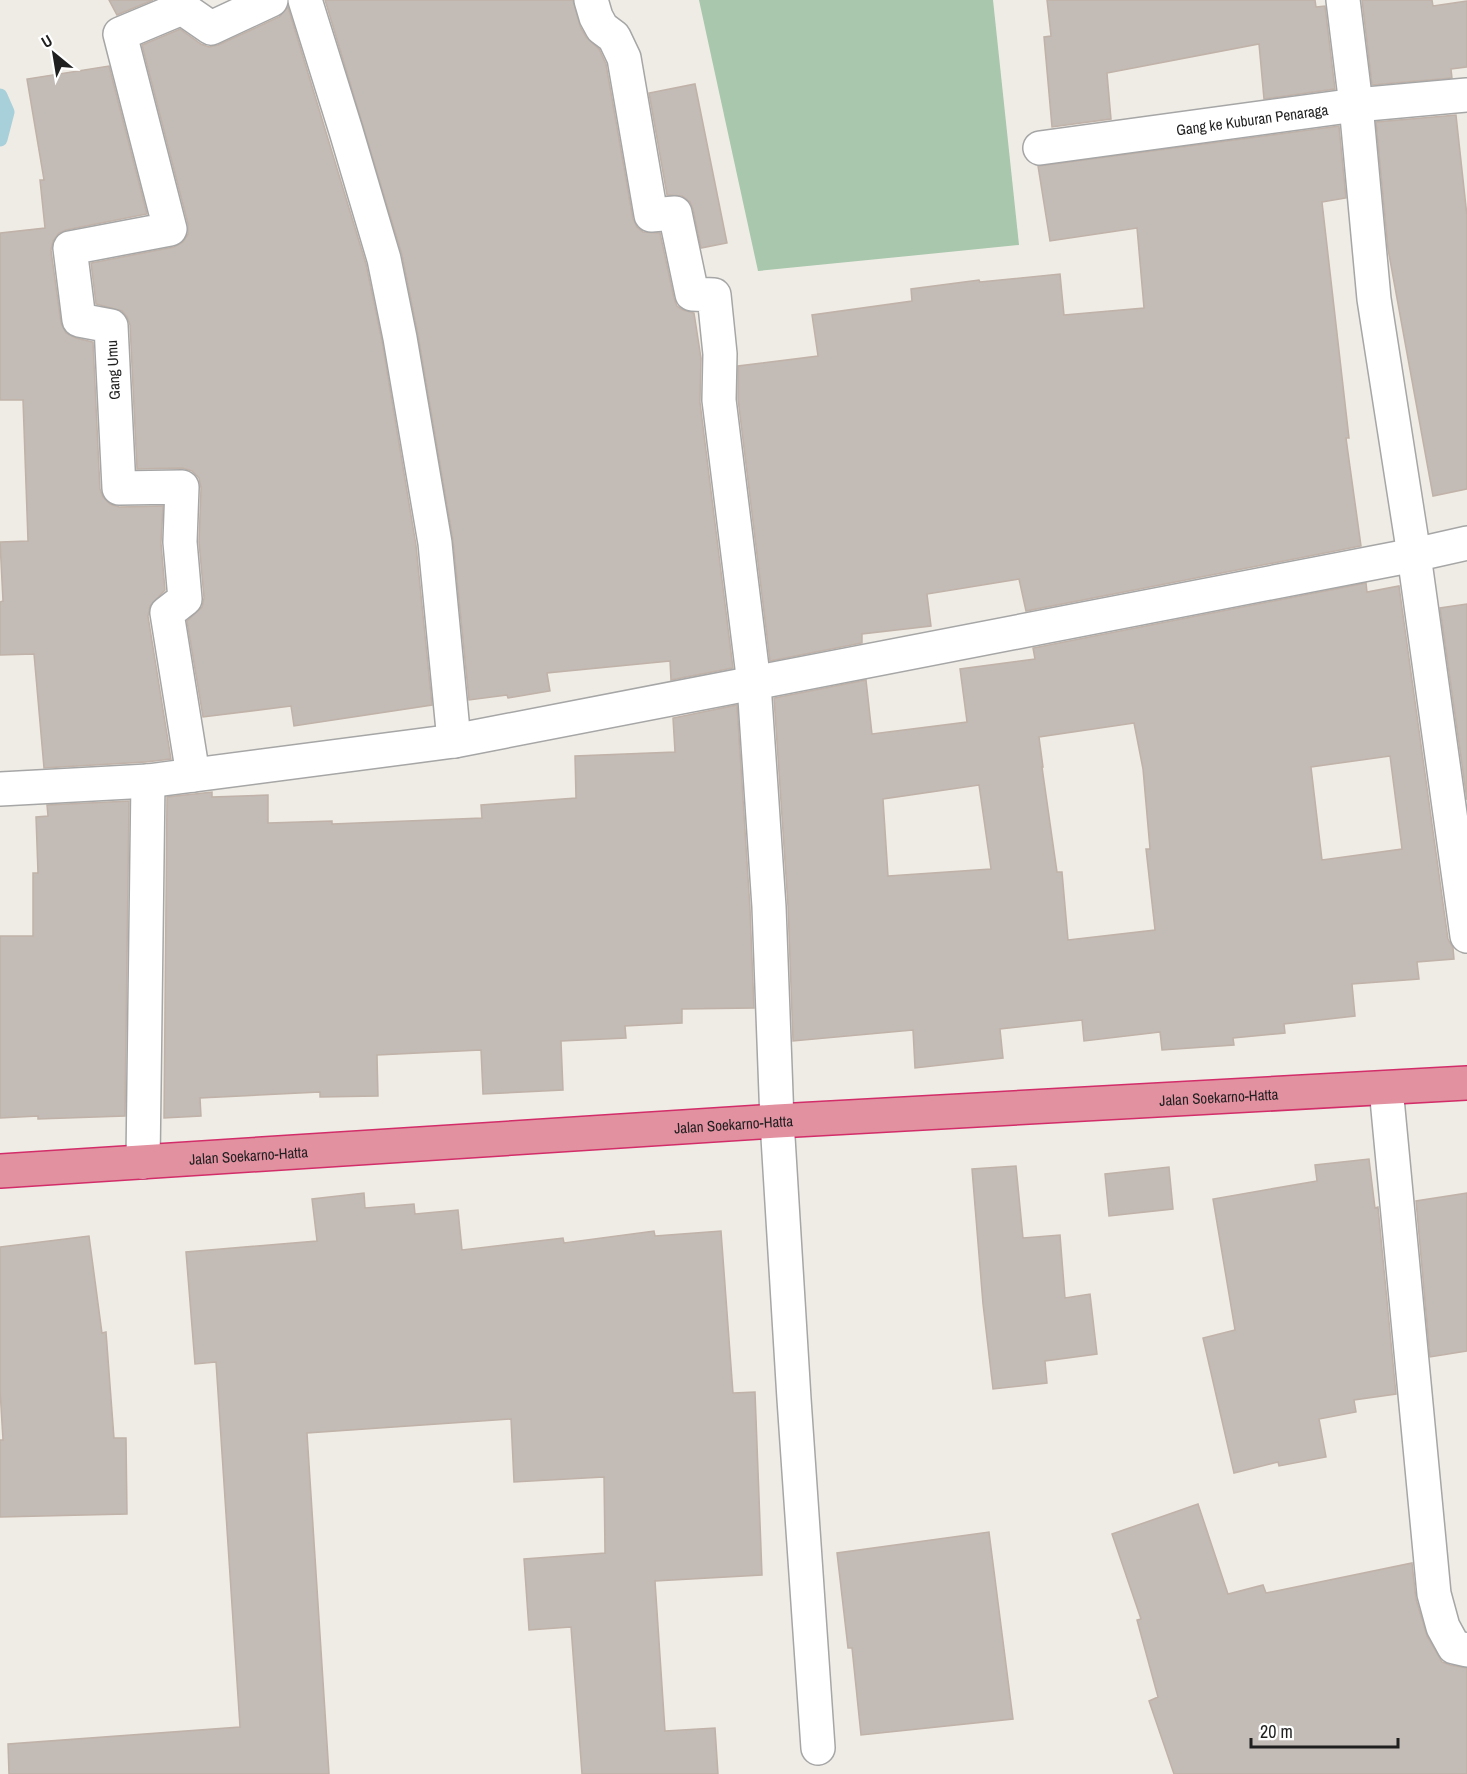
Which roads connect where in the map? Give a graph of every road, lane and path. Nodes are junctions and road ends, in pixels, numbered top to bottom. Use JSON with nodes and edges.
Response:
{"nodes":[{"id":1,"x":271,"y":0,"type":"edge"},
{"id":2,"x":305,"y":0,"type":"edge"},
{"id":3,"x":591,"y":0,"type":"edge"},
{"id":4,"x":1343,"y":0,"type":"edge"},
{"id":5,"x":1467,"y":95,"type":"edge"},
{"id":6,"x":1356,"y":105,"type":"junction"},
{"id":7,"x":1040,"y":148,"type":"dead end"},
{"id":8,"x":1467,"y":543,"type":"edge"},
{"id":9,"x":1414,"y":555,"type":"junction"},
{"id":10,"x":754,"y":684,"type":"junction"},
{"id":11,"x":454,"y":741,"type":"junction"},
{"id":12,"x":193,"y":775,"type":"junction"},
{"id":13,"x":148,"y":782,"type":"junction"},
{"id":14,"x":0,"y":789,"type":"edge"},
{"id":15,"x":1467,"y":936,"type":"edge"},
{"id":16,"x":1467,"y":1083,"type":"edge"},
{"id":17,"x":1386,"y":1088,"type":"junction"},
{"id":18,"x":777,"y":1121,"type":"junction"},
{"id":19,"x":143,"y":1162,"type":"junction"},
{"id":20,"x":0,"y":1171,"type":"edge"},
{"id":21,"x":1467,"y":1650,"type":"edge"},
{"id":22,"x":818,"y":1748,"type":"dead end"}],
"edges":[{"from":1,"to":12,"type":"street","name":"Gang Umu"},
{"from":2,"to":11,"type":"street"},
{"from":3,"to":10,"type":"street"},
{"from":4,"to":6,"type":"street"},
{"from":5,"to":6,"type":"street","name":"Gang ke Kuburan Penaraga"},
{"from":6,"to":7,"type":"street","name":"Gang ke Kuburan Penaraga"},
{"from":6,"to":9,"type":"street"},
{"from":8,"to":9,"type":"street"},
{"from":9,"to":10,"type":"street"},
{"from":9,"to":15,"type":"street"},
{"from":10,"to":11,"type":"street"},
{"from":10,"to":18,"type":"street"},
{"from":11,"to":12,"type":"street"},
{"from":12,"to":13,"type":"street"},
{"from":13,"to":14,"type":"street"},
{"from":13,"to":19,"type":"street"},
{"from":16,"to":17,"type":"highway","name":"Jalan Soekarno-Hatta"},
{"from":17,"to":18,"type":"highway","name":"Jalan Soekarno-Hatta"},
{"from":17,"to":21,"type":"street"},
{"from":18,"to":19,"type":"highway","name":"Jalan Soekarno-Hatta"},
{"from":18,"to":22,"type":"street"},
{"from":19,"to":20,"type":"highway","name":"Jalan Soekarno-Hatta"}]}
